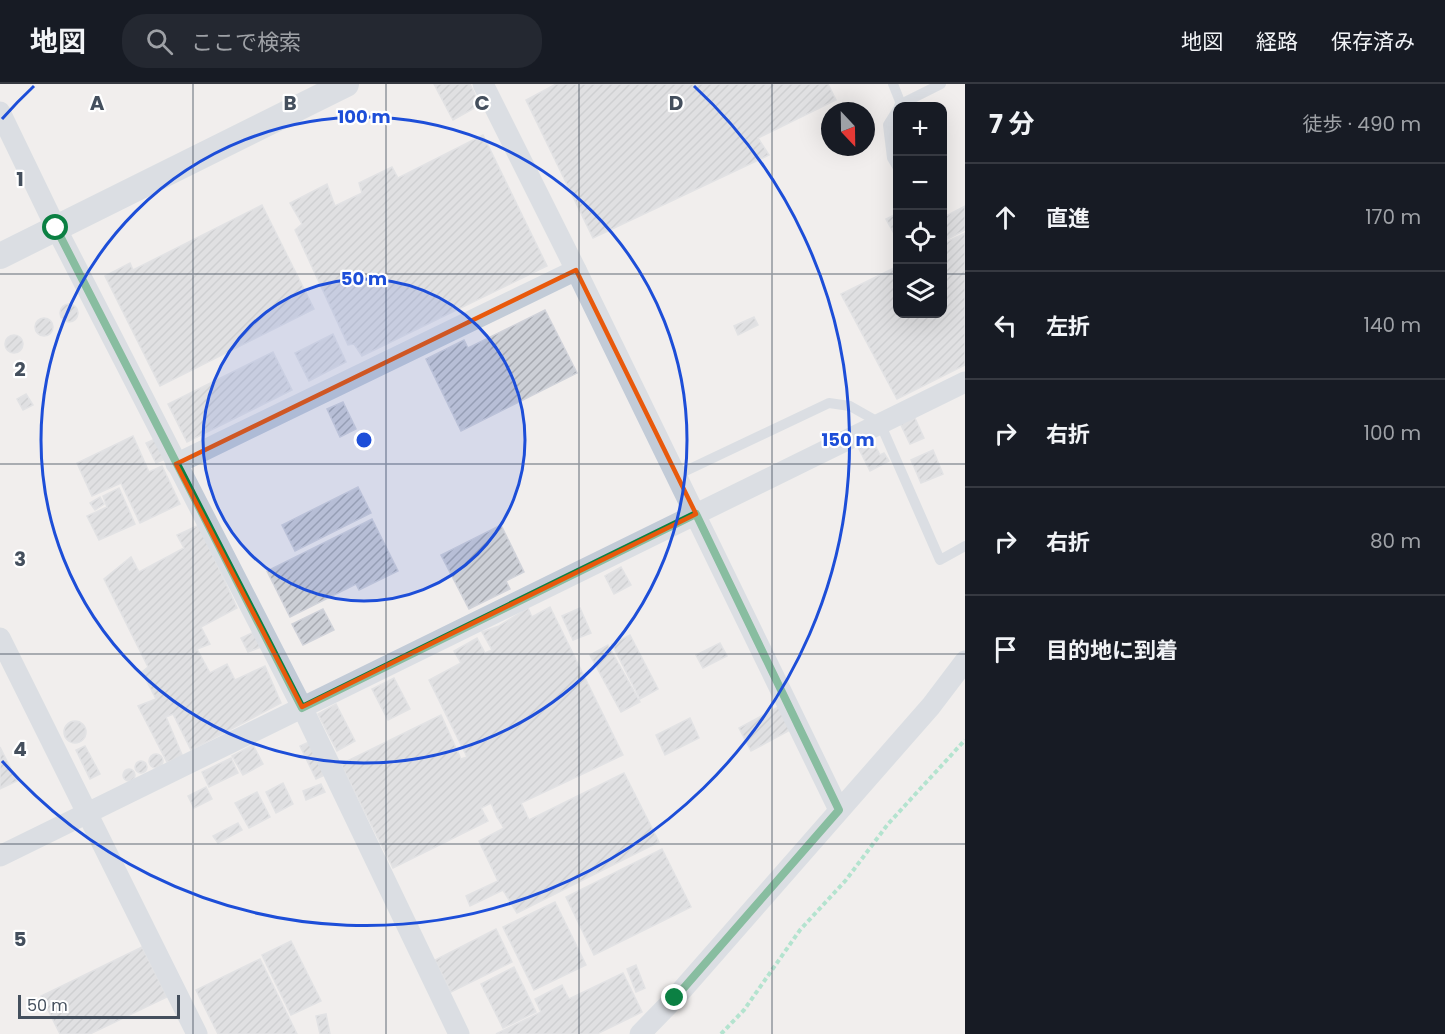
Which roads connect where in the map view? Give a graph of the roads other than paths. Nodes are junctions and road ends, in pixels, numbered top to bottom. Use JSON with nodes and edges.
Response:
{"nodes":[{"id":1,"x":346,"y":84,"type":"edge"},
{"id":2,"x":483,"y":84,"type":"edge"},
{"id":3,"x":893,"y":84,"type":"edge"},
{"id":4,"x":941,"y":84,"type":"edge"},
{"id":5,"x":898,"y":102,"type":"edge"},
{"id":6,"x":907,"y":102,"type":"edge"},
{"id":7,"x":0,"y":112,"type":"edge"},
{"id":8,"x":893,"y":116,"type":"edge"},
{"id":9,"x":893,"y":160,"type":"edge"},
{"id":10,"x":56,"y":228,"type":"junction"},
{"id":11,"x":0,"y":256,"type":"edge"},
{"id":12,"x":576,"y":270,"type":"junction"},
{"id":13,"x":965,"y":382,"type":"edge"},
{"id":14,"x":880,"y":423,"type":"junction"},
{"id":15,"x":176,"y":464,"type":"junction"},
{"id":16,"x":677,"y":475,"type":"junction"},
{"id":17,"x":696,"y":514,"type":"junction"},
{"id":18,"x":965,"y":546,"type":"edge"},
{"id":19,"x":0,"y":638,"type":"edge"},
{"id":20,"x":965,"y":661,"type":"edge"},
{"id":21,"x":302,"y":708,"type":"junction"},
{"id":22,"x":839,"y":810,"type":"junction"},
{"id":23,"x":87,"y":813,"type":"junction"},
{"id":24,"x":0,"y":856,"type":"edge"},
{"id":25,"x":197,"y":1034,"type":"edge"},
{"id":26,"x":459,"y":1034,"type":"edge"},
{"id":27,"x":640,"y":1034,"type":"edge"}],
"edges":[{"from":1,"to":10,"type":"street"},
{"from":2,"to":12,"type":"street"},
{"from":3,"to":5,"type":"lane"},
{"from":4,"to":6,"type":"lane"},
{"from":7,"to":10,"type":"street"},
{"from":8,"to":9,"type":"lane"},
{"from":10,"to":11,"type":"street"},
{"from":10,"to":15,"type":"street"},
{"from":12,"to":15,"type":"street"},
{"from":12,"to":16,"type":"street"},
{"from":13,"to":14,"type":"street"},
{"from":14,"to":16,"type":"lane"},
{"from":14,"to":17,"type":"street"},
{"from":14,"to":18,"type":"lane"},
{"from":15,"to":21,"type":"street"},
{"from":16,"to":17,"type":"street"},
{"from":17,"to":21,"type":"street"},
{"from":17,"to":22,"type":"street"},
{"from":19,"to":23,"type":"street"},
{"from":20,"to":22,"type":"street"},
{"from":21,"to":23,"type":"street"},
{"from":21,"to":26,"type":"street"},
{"from":22,"to":27,"type":"street"},
{"from":23,"to":24,"type":"street"},
{"from":23,"to":25,"type":"street"}]}
